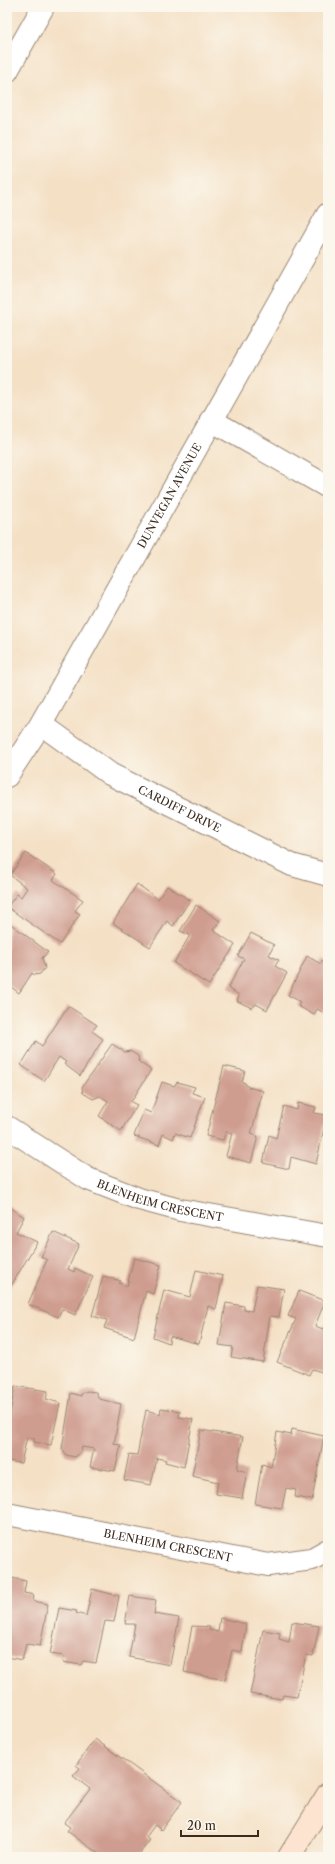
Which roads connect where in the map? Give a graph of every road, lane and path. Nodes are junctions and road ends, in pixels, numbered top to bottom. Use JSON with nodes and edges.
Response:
{"nodes":[{"id":1,"x":43,"y":7,"type":"edge"},
{"id":2,"x":7,"y":71,"type":"edge"},
{"id":3,"x":328,"y":214,"type":"edge"},
{"id":4,"x":211,"y":420,"type":"junction"},
{"id":5,"x":328,"y":487,"type":"edge"},
{"id":6,"x":41,"y":724,"type":"junction"},
{"id":7,"x":7,"y":776,"type":"edge"},
{"id":8,"x":328,"y":874,"type":"edge"},
{"id":9,"x":7,"y":1126,"type":"edge"},
{"id":10,"x":328,"y":1236,"type":"edge"},
{"id":11,"x":7,"y":1514,"type":"edge"},
{"id":12,"x":328,"y":1550,"type":"edge"},
{"id":13,"x":328,"y":1794,"type":"edge"},
{"id":14,"x":289,"y":1857,"type":"edge"}],
"edges":[{"from":1,"to":2,"type":"street"},
{"from":3,"to":4,"type":"street","name":"DUNVEGAN AVENUE"},
{"from":4,"to":5,"type":"street"},
{"from":4,"to":6,"type":"street","name":"DUNVEGAN AVENUE"},
{"from":6,"to":7,"type":"street","name":"DUNVEGAN AVENUE"},
{"from":6,"to":8,"type":"street","name":"CARDIFF DRIVE"},
{"from":9,"to":10,"type":"street","name":"BLENHEIM CRESCENT"},
{"from":11,"to":12,"type":"street","name":"BLENHEIM CRESCENT"},
{"from":13,"to":14,"type":"main road"}]}
